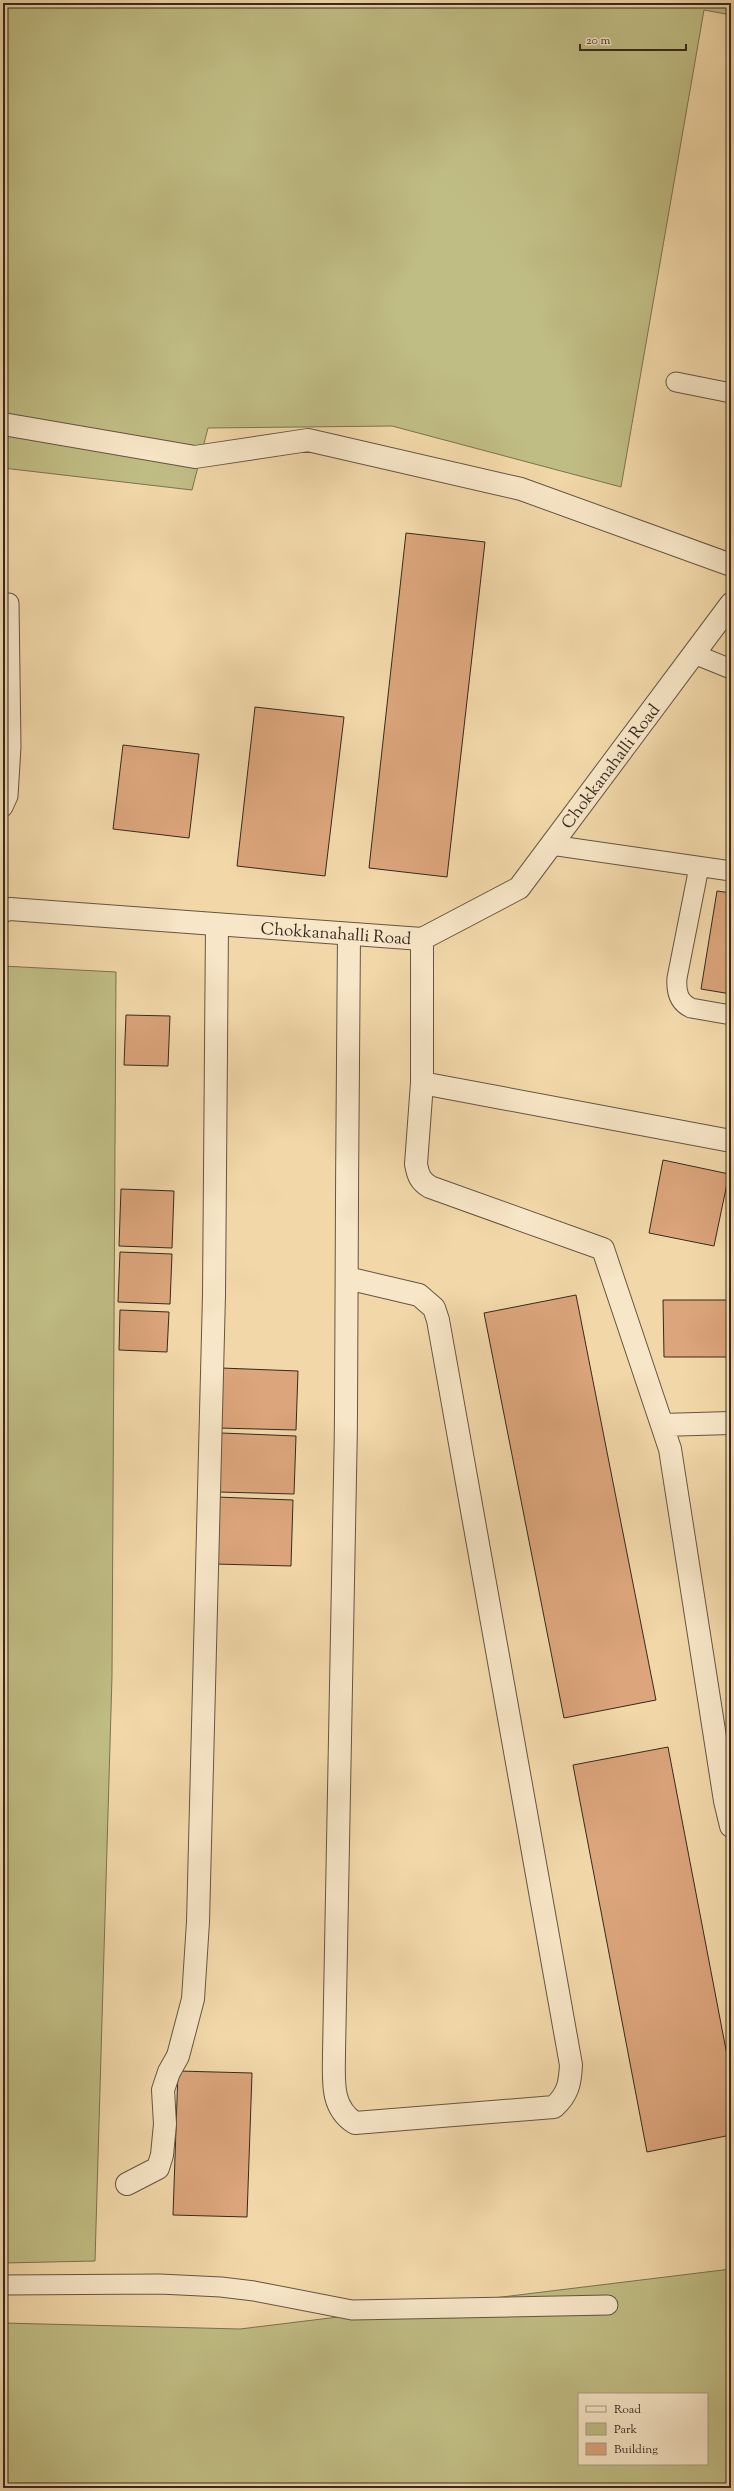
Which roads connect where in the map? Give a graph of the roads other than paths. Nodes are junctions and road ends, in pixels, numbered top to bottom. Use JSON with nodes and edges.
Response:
{"nodes":[{"id":1,"x":676,"y":382,"type":"dead end"},
{"id":2,"x":731,"y":393,"type":"edge"},
{"id":3,"x":3,"y":424,"type":"edge"},
{"id":4,"x":731,"y":565,"type":"edge"},
{"id":5,"x":9,"y":603,"type":"dead end"},
{"id":6,"x":731,"y":604,"type":"edge"},
{"id":7,"x":694,"y":654,"type":"junction"},
{"id":8,"x":731,"y":669,"type":"edge"},
{"id":9,"x":3,"y":807,"type":"edge"},
{"id":10,"x":551,"y":845,"type":"junction"},
{"id":11,"x":699,"y":867,"type":"junction"},
{"id":12,"x":731,"y":871,"type":"edge"},
{"id":13,"x":3,"y":911,"type":"edge"},
{"id":14,"x":217,"y":925,"type":"junction"},
{"id":15,"x":349,"y":934,"type":"junction"},
{"id":16,"x":422,"y":939,"type":"junction"},
{"id":17,"x":731,"y":1015,"type":"edge"},
{"id":18,"x":422,"y":1083,"type":"junction"},
{"id":19,"x":731,"y":1141,"type":"edge"},
{"id":20,"x":346,"y":1278,"type":"junction"},
{"id":21,"x":731,"y":1423,"type":"edge"},
{"id":22,"x":662,"y":1425,"type":"junction"},
{"id":23,"x":728,"y":1801,"type":"edge"},
{"id":24,"x":731,"y":1826,"type":"edge"},
{"id":25,"x":127,"y":2184,"type":"dead end"},
{"id":26,"x":3,"y":2285,"type":"edge"},
{"id":27,"x":608,"y":2305,"type":"dead end"}],
"edges":[{"from":1,"to":2,"type":"lane"},
{"from":3,"to":4,"type":"street"},
{"from":5,"to":9,"type":"lane"},
{"from":6,"to":7,"type":"street","name":"Chokkanahalli Road"},
{"from":7,"to":8,"type":"lane"},
{"from":7,"to":10,"type":"street","name":"Chokkanahalli Road"},
{"from":10,"to":11,"type":"lane"},
{"from":10,"to":16,"type":"street","name":"Chokkanahalli Road"},
{"from":11,"to":12,"type":"lane"},
{"from":11,"to":17,"type":"lane"},
{"from":13,"to":14,"type":"street","name":"Chokkanahalli Road"},
{"from":14,"to":15,"type":"street","name":"Chokkanahalli Road"},
{"from":14,"to":25,"type":"street"},
{"from":15,"to":16,"type":"street","name":"Chokkanahalli Road"},
{"from":15,"to":20,"type":"street"},
{"from":16,"to":18,"type":"street"},
{"from":18,"to":19,"type":"street"},
{"from":18,"to":22,"type":"street"},
{"from":20,"to":20,"type":"street"},
{"from":21,"to":22,"type":"street"},
{"from":22,"to":23,"type":"street"},
{"from":23,"to":24,"type":"street"},
{"from":26,"to":27,"type":"lane"}]}
